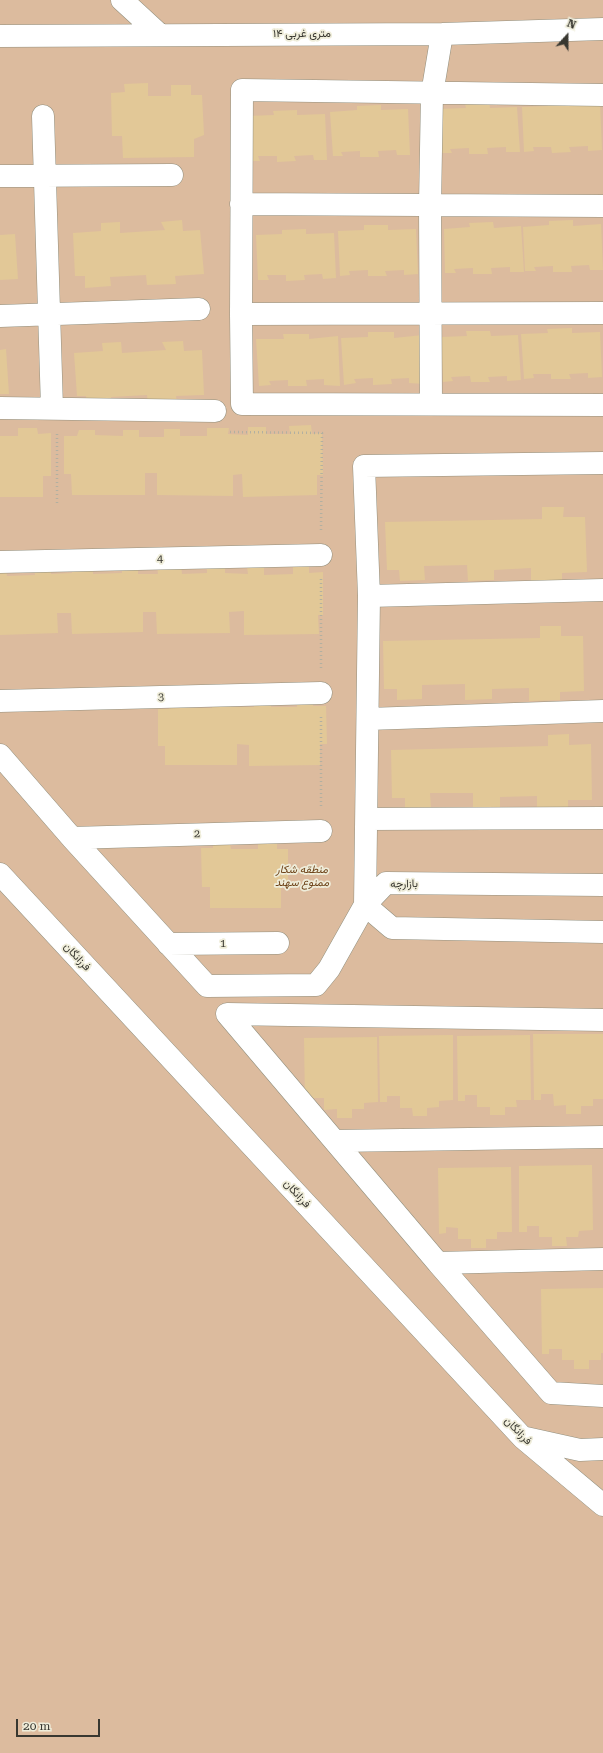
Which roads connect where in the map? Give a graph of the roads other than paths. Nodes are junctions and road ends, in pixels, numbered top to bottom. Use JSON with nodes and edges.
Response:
{"nodes":[{"id":1,"x":122,"y":0,"type":"edge"},
{"id":2,"x":603,"y":29,"type":"edge"},
{"id":3,"x":159,"y":34,"type":"junction"},
{"id":4,"x":442,"y":34,"type":"junction"},
{"id":5,"x":0,"y":36,"type":"edge"},
{"id":6,"x":432,"y":94,"type":"junction"},
{"id":7,"x":603,"y":95,"type":"edge"},
{"id":8,"x":43,"y":116,"type":"dead end"},
{"id":9,"x":172,"y":175,"type":"dead end"},
{"id":10,"x":0,"y":176,"type":"edge"},
{"id":11,"x":44,"y":176,"type":"junction"},
{"id":12,"x":241,"y":204,"type":"junction"},
{"id":13,"x":430,"y":204,"type":"junction"},
{"id":14,"x":603,"y":206,"type":"edge"},
{"id":15,"x":199,"y":309,"type":"dead end"},
{"id":16,"x":603,"y":313,"type":"edge"},
{"id":17,"x":49,"y":314,"type":"junction"},
{"id":18,"x":241,"y":314,"type":"junction"},
{"id":19,"x":431,"y":314,"type":"junction"},
{"id":20,"x":0,"y":316,"type":"edge"},
{"id":21,"x":431,"y":403,"type":"junction"},
{"id":22,"x":603,"y":405,"type":"edge"},
{"id":23,"x":0,"y":408,"type":"edge"},
{"id":24,"x":52,"y":408,"type":"junction"},
{"id":25,"x":215,"y":411,"type":"dead end"},
{"id":26,"x":603,"y":463,"type":"edge"},
{"id":27,"x":321,"y":555,"type":"dead end"},
{"id":28,"x":0,"y":562,"type":"edge"},
{"id":29,"x":603,"y":590,"type":"edge"},
{"id":30,"x":369,"y":596,"type":"junction"},
{"id":31,"x":321,"y":693,"type":"dead end"},
{"id":32,"x":0,"y":701,"type":"edge"},
{"id":33,"x":603,"y":711,"type":"edge"},
{"id":34,"x":368,"y":719,"type":"junction"},
{"id":35,"x":0,"y":755,"type":"edge"},
{"id":36,"x":603,"y":818,"type":"edge"},
{"id":37,"x":367,"y":819,"type":"junction"},
{"id":38,"x":321,"y":831,"type":"dead end"},
{"id":39,"x":72,"y":838,"type":"junction"},
{"id":40,"x":0,"y":874,"type":"edge"},
{"id":41,"x":603,"y":885,"type":"edge"},
{"id":42,"x":365,"y":905,"type":"junction"},
{"id":43,"x":603,"y":932,"type":"edge"},
{"id":44,"x":278,"y":943,"type":"dead end"},
{"id":45,"x":168,"y":944,"type":"junction"},
{"id":46,"x":603,"y":1020,"type":"edge"},
{"id":47,"x":603,"y":1137,"type":"edge"},
{"id":48,"x":335,"y":1141,"type":"junction"},
{"id":49,"x":603,"y":1259,"type":"edge"},
{"id":50,"x":438,"y":1263,"type":"junction"},
{"id":51,"x":603,"y":1396,"type":"edge"},
{"id":52,"x":523,"y":1438,"type":"junction"},
{"id":53,"x":603,"y":1449,"type":"edge"},
{"id":54,"x":603,"y":1505,"type":"edge"}],
"edges":[{"from":1,"to":3,"type":"street"},
{"from":2,"to":4,"type":"street","name":"۱۴ متری غربی"},
{"from":3,"to":4,"type":"street","name":"۱۴ متری غربی"},
{"from":3,"to":5,"type":"street","name":"۱۴ متری غربی"},
{"from":4,"to":6,"type":"street"},
{"from":6,"to":7,"type":"street"},
{"from":6,"to":12,"type":"street"},
{"from":6,"to":13,"type":"street"},
{"from":8,"to":11,"type":"street"},
{"from":9,"to":11,"type":"street"},
{"from":10,"to":11,"type":"street"},
{"from":11,"to":17,"type":"street"},
{"from":12,"to":13,"type":"street"},
{"from":12,"to":18,"type":"street"},
{"from":13,"to":14,"type":"street"},
{"from":13,"to":19,"type":"street"},
{"from":15,"to":17,"type":"street"},
{"from":16,"to":19,"type":"street"},
{"from":17,"to":20,"type":"street"},
{"from":17,"to":24,"type":"street"},
{"from":18,"to":19,"type":"street"},
{"from":18,"to":21,"type":"street"},
{"from":19,"to":21,"type":"street"},
{"from":21,"to":22,"type":"street"},
{"from":23,"to":24,"type":"street"},
{"from":24,"to":25,"type":"street"},
{"from":26,"to":30,"type":"street"},
{"from":27,"to":28,"type":"street","name":"4"},
{"from":29,"to":30,"type":"street"},
{"from":30,"to":34,"type":"street"},
{"from":31,"to":32,"type":"street","name":"3"},
{"from":33,"to":34,"type":"street"},
{"from":34,"to":37,"type":"street"},
{"from":35,"to":39,"type":"street"},
{"from":36,"to":37,"type":"street"},
{"from":37,"to":42,"type":"street"},
{"from":38,"to":39,"type":"street","name":"2"},
{"from":39,"to":45,"type":"street"},
{"from":40,"to":52,"type":"street","name":"فرزانگان"},
{"from":41,"to":42,"type":"street","name":"بازارچه"},
{"from":42,"to":43,"type":"street"},
{"from":42,"to":45,"type":"street"},
{"from":44,"to":45,"type":"street","name":"1"},
{"from":46,"to":48,"type":"street"},
{"from":47,"to":48,"type":"street"},
{"from":48,"to":50,"type":"street"},
{"from":49,"to":50,"type":"street"},
{"from":50,"to":51,"type":"street"},
{"from":52,"to":53,"type":"street"},
{"from":52,"to":54,"type":"street","name":"فرزانگان"}]}
